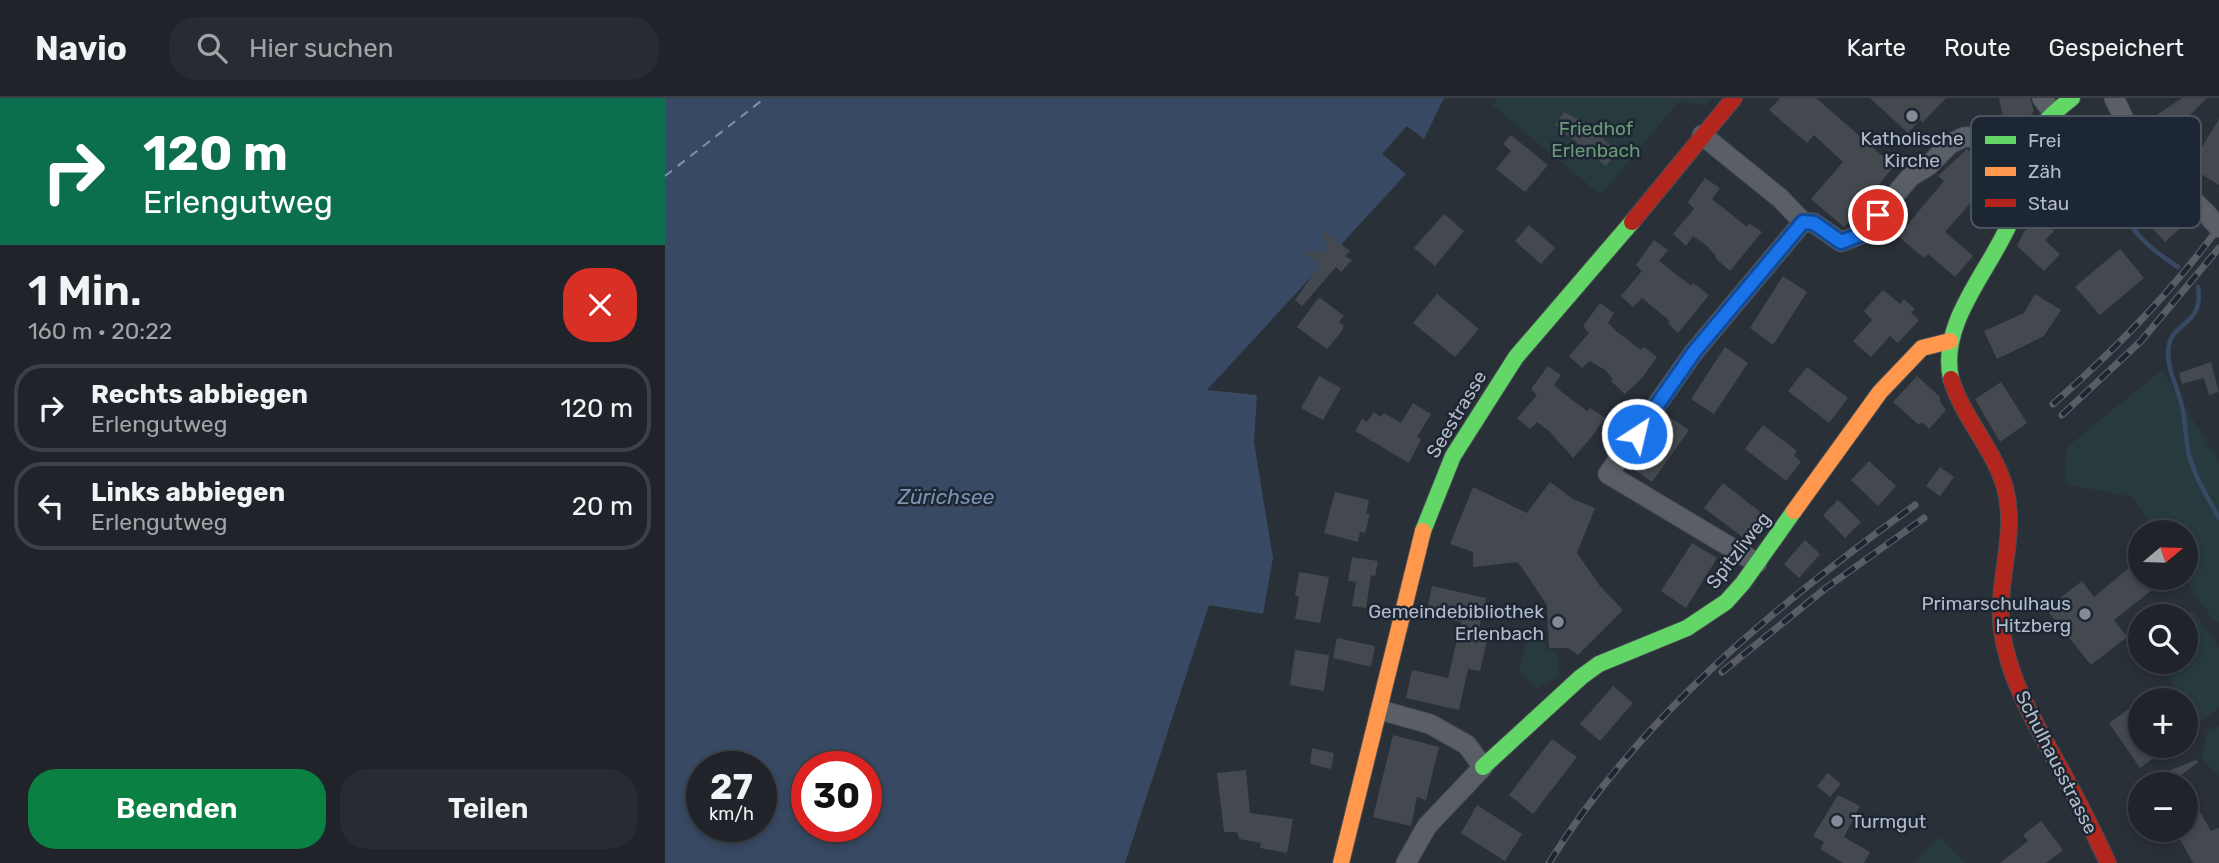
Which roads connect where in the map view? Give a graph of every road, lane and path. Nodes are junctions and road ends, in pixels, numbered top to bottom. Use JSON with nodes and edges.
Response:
{"nodes":[{"id":1,"x":1734,"y":98,"type":"edge"},
{"id":2,"x":2072,"y":98,"type":"edge"},
{"id":3,"x":2114,"y":98,"type":"edge"},
{"id":4,"x":2048,"y":106,"type":"edge"},
{"id":5,"x":2123,"y":116,"type":"edge"},
{"id":6,"x":1702,"y":135,"type":"junction"},
{"id":7,"x":1971,"y":137,"type":"edge"},
{"id":8,"x":1803,"y":222,"type":"junction"},
{"id":9,"x":2007,"y":228,"type":"edge"},
{"id":10,"x":1950,"y":341,"type":"junction"},
{"id":11,"x":1757,"y":563,"type":"junction"},
{"id":12,"x":1380,"y":710,"type":"junction"},
{"id":13,"x":1483,"y":767,"type":"junction"},
{"id":14,"x":1341,"y":863,"type":"edge"},
{"id":15,"x":1406,"y":863,"type":"edge"},
{"id":16,"x":2108,"y":863,"type":"edge"}],
"edges":[{"from":1,"to":6,"type":"street","name":"Seestrasse"},
{"from":2,"to":4,"type":"street","name":"Schulhausstrasse"},
{"from":3,"to":5,"type":"street"},
{"from":6,"to":8,"type":"street"},
{"from":6,"to":12,"type":"street","name":"Seestrasse"},
{"from":7,"to":8,"type":"street"},
{"from":8,"to":11,"type":"street"},
{"from":9,"to":10,"type":"street","name":"Schulhausstrasse"},
{"from":10,"to":11,"type":"street","name":"Spitzliweg"},
{"from":10,"to":16,"type":"street","name":"Schulhausstrasse"},
{"from":11,"to":13,"type":"street","name":"Spitzliweg"},
{"from":12,"to":13,"type":"street"},
{"from":12,"to":14,"type":"street","name":"Seestrasse"},
{"from":13,"to":15,"type":"street"}]}
